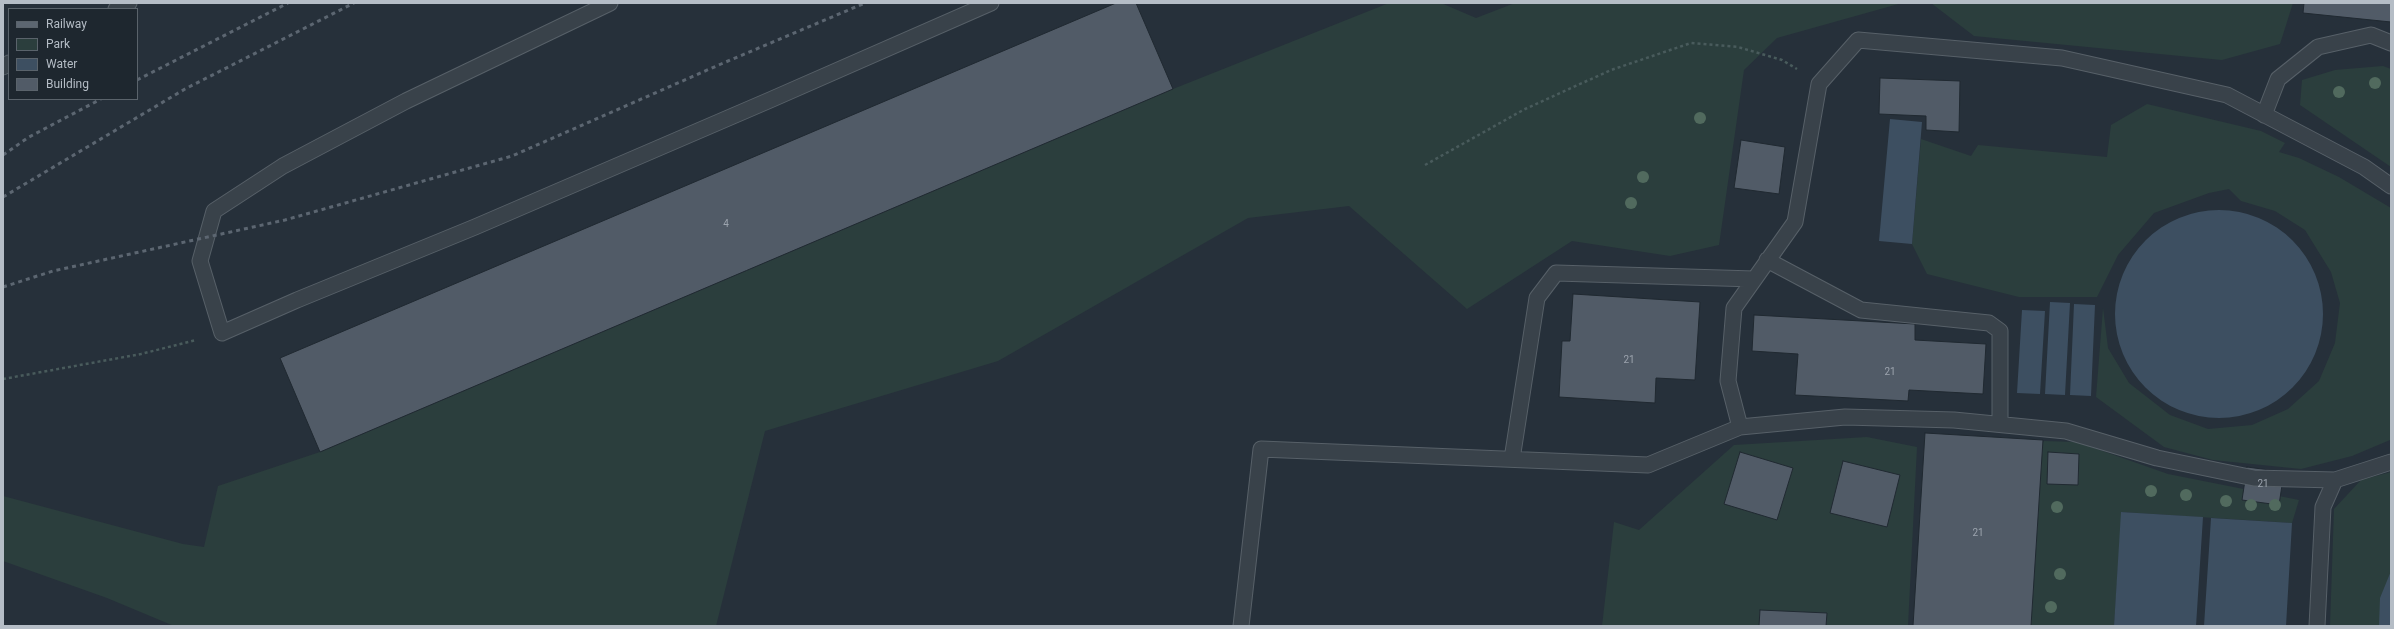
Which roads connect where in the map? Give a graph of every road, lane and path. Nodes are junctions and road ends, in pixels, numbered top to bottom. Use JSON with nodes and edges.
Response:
{"nodes":[{"id":1,"x":129,"y":3,"type":"edge"},
{"id":2,"x":610,"y":3,"type":"edge"},
{"id":3,"x":991,"y":3,"type":"edge"},
{"id":4,"x":118,"y":8,"type":"edge"},
{"id":5,"x":2391,"y":43,"type":"edge"},
{"id":6,"x":1819,"y":84,"type":"junction"},
{"id":7,"x":2264,"y":115,"type":"junction"},
{"id":8,"x":1425,"y":165,"type":"dead end"},
{"id":9,"x":2391,"y":186,"type":"edge"},
{"id":10,"x":1767,"y":260,"type":"junction"},
{"id":11,"x":1754,"y":279,"type":"junction"},
{"id":12,"x":222,"y":333,"type":"junction"},
{"id":13,"x":3,"y":379,"type":"edge"},
{"id":14,"x":2000,"y":424,"type":"junction"},
{"id":15,"x":1740,"y":427,"type":"junction"},
{"id":16,"x":1512,"y":459,"type":"junction"},
{"id":17,"x":2391,"y":462,"type":"edge"},
{"id":18,"x":2335,"y":480,"type":"junction"},
{"id":19,"x":1241,"y":626,"type":"edge"},
{"id":20,"x":2317,"y":626,"type":"edge"}],
"edges":[{"from":1,"to":4,"type":"lane"},
{"from":2,"to":12,"type":"lane"},
{"from":3,"to":12,"type":"lane"},
{"from":5,"to":7,"type":"lane"},
{"from":6,"to":7,"type":"lane"},
{"from":6,"to":8,"type":"path"},
{"from":6,"to":10,"type":"lane"},
{"from":7,"to":9,"type":"lane"},
{"from":10,"to":11,"type":"lane"},
{"from":10,"to":14,"type":"lane"},
{"from":11,"to":15,"type":"lane"},
{"from":11,"to":16,"type":"lane"},
{"from":12,"to":13,"type":"path"},
{"from":14,"to":15,"type":"lane"},
{"from":14,"to":18,"type":"lane"},
{"from":15,"to":16,"type":"lane"},
{"from":16,"to":19,"type":"lane"},
{"from":17,"to":18,"type":"lane"},
{"from":18,"to":20,"type":"lane"}]}
